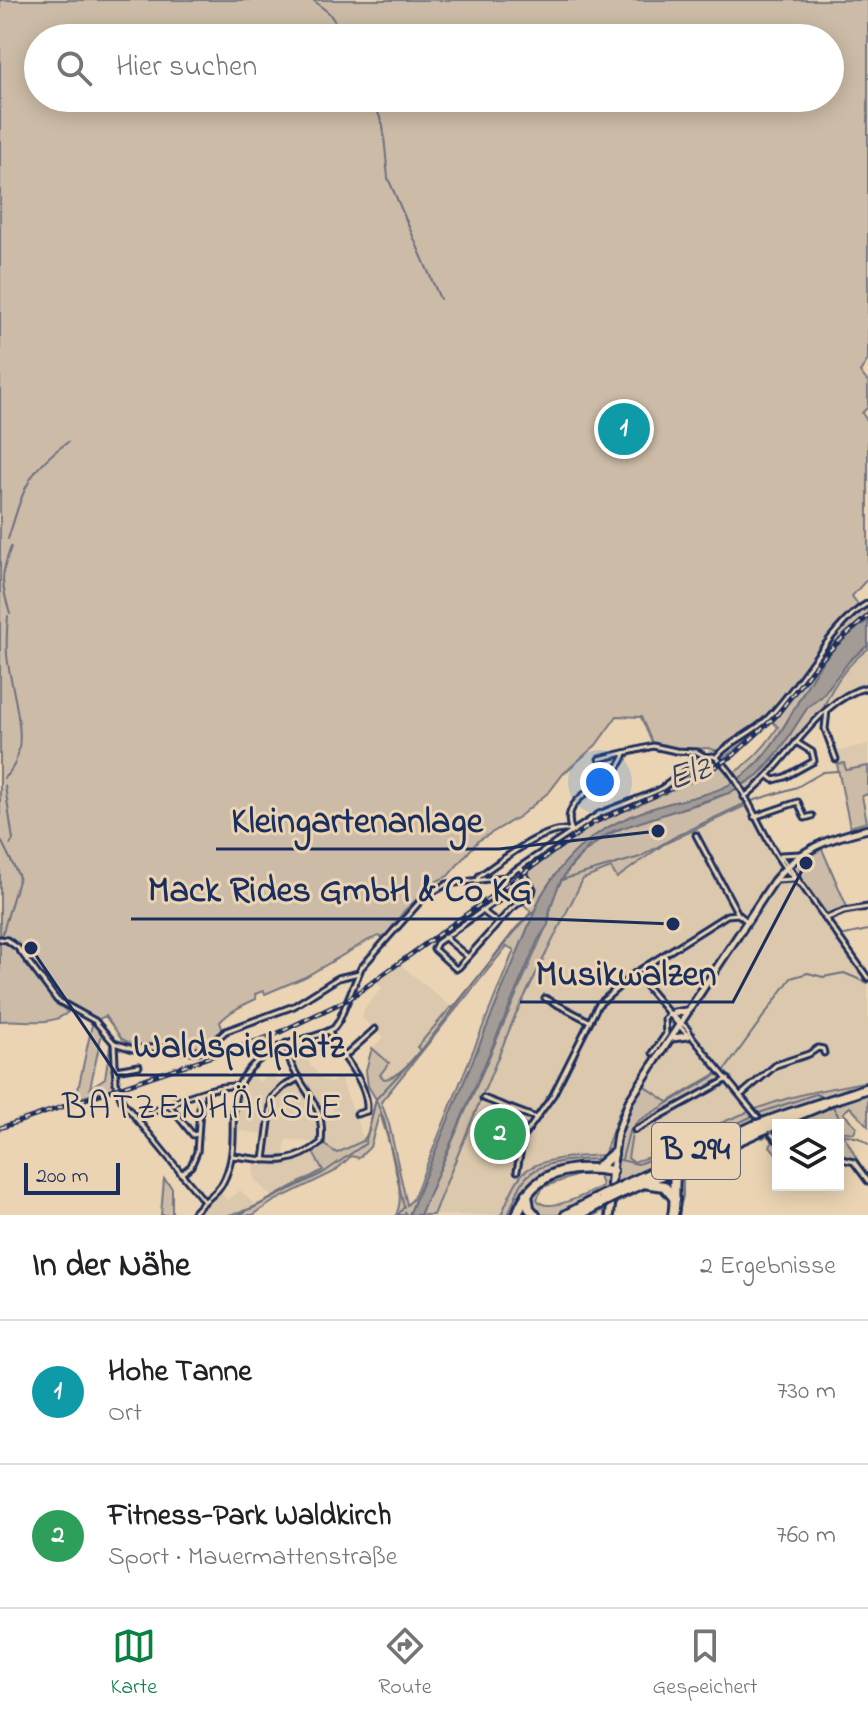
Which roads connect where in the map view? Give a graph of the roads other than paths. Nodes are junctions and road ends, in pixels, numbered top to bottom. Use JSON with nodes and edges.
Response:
{"nodes":[{"id":1,"x":868,"y":603,"type":"edge"},
{"id":2,"x":868,"y":687,"type":"edge"},
{"id":3,"x":827,"y":710,"type":"junction"},
{"id":4,"x":796,"y":742,"type":"junction"},
{"id":5,"x":625,"y":753,"type":"junction"},
{"id":6,"x":718,"y":755,"type":"junction"},
{"id":7,"x":705,"y":757,"type":"junction"},
{"id":8,"x":599,"y":759,"type":"dead end"},
{"id":9,"x":836,"y":759,"type":"dead end"},
{"id":10,"x":769,"y":776,"type":"junction"},
{"id":11,"x":743,"y":795,"type":"junction"},
{"id":12,"x":812,"y":816,"type":"dead end"},
{"id":13,"x":754,"y":817,"type":"junction"},
{"id":14,"x":868,"y":829,"type":"edge"},
{"id":15,"x":572,"y":831,"type":"junction"},
{"id":16,"x":696,"y":835,"type":"dead end"},
{"id":17,"x":775,"y":850,"type":"junction"},
{"id":18,"x":801,"y":854,"type":"junction"},
{"id":19,"x":781,"y":856,"type":"junction"},
{"id":20,"x":787,"y":866,"type":"junction"},
{"id":21,"x":521,"y":867,"type":"junction"},
{"id":22,"x":527,"y":879,"type":"junction"},
{"id":23,"x":794,"y":879,"type":"junction"},
{"id":24,"x":478,"y":881,"type":"junction"},
{"id":25,"x":774,"y":881,"type":"junction"},
{"id":26,"x":800,"y":884,"type":"junction"},
{"id":27,"x":868,"y":907,"type":"edge"},
{"id":28,"x":481,"y":910,"type":"junction"},
{"id":29,"x":738,"y":914,"type":"junction"},
{"id":30,"x":825,"y":919,"type":"junction"},
{"id":31,"x":747,"y":921,"type":"junction"},
{"id":32,"x":497,"y":923,"type":"junction"},
{"id":33,"x":444,"y":937,"type":"junction"},
{"id":34,"x":1,"y":939,"type":"edge"},
{"id":35,"x":468,"y":957,"type":"junction"},
{"id":36,"x":867,"y":971,"type":"edge"},
{"id":37,"x":359,"y":973,"type":"junction"},
{"id":38,"x":635,"y":973,"type":"junction"},
{"id":39,"x":868,"y":978,"type":"edge"},
{"id":40,"x":545,"y":998,"type":"dead end"},
{"id":41,"x":688,"y":1011,"type":"junction"},
{"id":42,"x":672,"y":1013,"type":"junction"},
{"id":43,"x":589,"y":1021,"type":"junction"},
{"id":44,"x":680,"y":1024,"type":"junction"},
{"id":45,"x":375,"y":1029,"type":"dead end"},
{"id":46,"x":329,"y":1031,"type":"junction"},
{"id":47,"x":690,"y":1036,"type":"junction"},
{"id":48,"x":671,"y":1038,"type":"junction"},
{"id":49,"x":114,"y":1043,"type":"junction"},
{"id":50,"x":286,"y":1043,"type":"junction"},
{"id":51,"x":653,"y":1053,"type":"dead end"},
{"id":52,"x":824,"y":1053,"type":"dead end"},
{"id":53,"x":344,"y":1056,"type":"junction"},
{"id":54,"x":139,"y":1066,"type":"dead end"},
{"id":55,"x":115,"y":1070,"type":"junction"},
{"id":56,"x":726,"y":1077,"type":"junction"},
{"id":57,"x":299,"y":1078,"type":"junction"},
{"id":58,"x":237,"y":1087,"type":"junction"},
{"id":59,"x":868,"y":1088,"type":"edge"},
{"id":60,"x":201,"y":1094,"type":"junction"},
{"id":61,"x":741,"y":1094,"type":"junction"},
{"id":62,"x":483,"y":1098,"type":"dead end"},
{"id":63,"x":169,"y":1105,"type":"junction"},
{"id":64,"x":357,"y":1114,"type":"dead end"},
{"id":65,"x":536,"y":1118,"type":"junction"},
{"id":66,"x":138,"y":1121,"type":"junction"},
{"id":67,"x":761,"y":1125,"type":"junction"},
{"id":68,"x":635,"y":1130,"type":"dead end"},
{"id":69,"x":197,"y":1134,"type":"junction"},
{"id":70,"x":772,"y":1135,"type":"edge"},
{"id":71,"x":613,"y":1154,"type":"junction"},
{"id":72,"x":231,"y":1156,"type":"junction"},
{"id":73,"x":264,"y":1160,"type":"junction"},
{"id":74,"x":844,"y":1160,"type":"edge"},
{"id":75,"x":679,"y":1165,"type":"junction"},
{"id":76,"x":599,"y":1167,"type":"junction"},
{"id":77,"x":612,"y":1169,"type":"junction"},
{"id":78,"x":517,"y":1171,"type":"dead end"},
{"id":79,"x":181,"y":1174,"type":"junction"},
{"id":80,"x":868,"y":1181,"type":"edge"},
{"id":81,"x":642,"y":1183,"type":"junction"},
{"id":82,"x":611,"y":1185,"type":"dead end"},
{"id":83,"x":623,"y":1189,"type":"junction"},
{"id":84,"x":527,"y":1192,"type":"junction"},
{"id":85,"x":675,"y":1199,"type":"junction"},
{"id":86,"x":204,"y":1201,"type":"junction"},
{"id":87,"x":605,"y":1202,"type":"junction"},
{"id":88,"x":192,"y":1215,"type":"edge"},
{"id":89,"x":517,"y":1215,"type":"edge"},
{"id":90,"x":535,"y":1215,"type":"edge"},
{"id":91,"x":566,"y":1215,"type":"edge"},
{"id":92,"x":579,"y":1215,"type":"edge"},
{"id":93,"x":610,"y":1215,"type":"edge"},
{"id":94,"x":673,"y":1215,"type":"edge"}],
"edges":[{"from":1,"to":6,"type":"street"},
{"from":2,"to":3,"type":"street"},
{"from":3,"to":4,"type":"street"},
{"from":3,"to":9,"type":"street"},
{"from":4,"to":10,"type":"street"},
{"from":4,"to":10,"type":"street"},
{"from":5,"to":7,"type":"street"},
{"from":5,"to":8,"type":"street"},
{"from":5,"to":15,"type":"street"},
{"from":6,"to":7,"type":"street"},
{"from":6,"to":11,"type":"street"},
{"from":7,"to":15,"type":"street"},
{"from":10,"to":11,"type":"street"},
{"from":11,"to":13,"type":"street"},
{"from":12,"to":13,"type":"street"},
{"from":13,"to":17,"type":"street"},
{"from":14,"to":18,"type":"street"},
{"from":15,"to":21,"type":"street"},
{"from":15,"to":24,"type":"street"},
{"from":16,"to":29,"type":"street"},
{"from":17,"to":19,"type":"street"},
{"from":17,"to":20,"type":"street"},
{"from":18,"to":19,"type":"street"},
{"from":18,"to":20,"type":"street"},
{"from":19,"to":20,"type":"street"},
{"from":20,"to":23,"type":"street"},
{"from":20,"to":25,"type":"street"},
{"from":20,"to":26,"type":"street"},
{"from":21,"to":22,"type":"street"},
{"from":21,"to":24,"type":"street"},
{"from":22,"to":28,"type":"street"},
{"from":22,"to":32,"type":"street"},
{"from":23,"to":25,"type":"street"},
{"from":23,"to":26,"type":"street"},
{"from":24,"to":37,"type":"street"},
{"from":25,"to":31,"type":"street"},
{"from":26,"to":30,"type":"street"},
{"from":27,"to":30,"type":"street"},
{"from":28,"to":32,"type":"street"},
{"from":28,"to":33,"type":"street"},
{"from":29,"to":31,"type":"street"},
{"from":29,"to":38,"type":"street"},
{"from":30,"to":36,"type":"street"},
{"from":31,"to":41,"type":"street"},
{"from":32,"to":35,"type":"street"},
{"from":33,"to":35,"type":"street"},
{"from":33,"to":35,"type":"street"},
{"from":34,"to":49,"type":"street"},
{"from":36,"to":39,"type":"street"},
{"from":37,"to":46,"type":"street"},
{"from":37,"to":49,"type":"street"},
{"from":38,"to":42,"type":"street"},
{"from":38,"to":43,"type":"street"},
{"from":40,"to":43,"type":"street"},
{"from":41,"to":42,"type":"street"},
{"from":41,"to":44,"type":"street"},
{"from":42,"to":44,"type":"street"},
{"from":42,"to":51,"type":"street"},
{"from":43,"to":65,"type":"street"},
{"from":44,"to":47,"type":"street"},
{"from":44,"to":48,"type":"street"},
{"from":45,"to":53,"type":"street"},
{"from":46,"to":50,"type":"street"},
{"from":46,"to":53,"type":"street"},
{"from":47,"to":48,"type":"street"},
{"from":47,"to":56,"type":"street"},
{"from":48,"to":71,"type":"street"},
{"from":49,"to":55,"type":"street"},
{"from":50,"to":57,"type":"street"},
{"from":50,"to":58,"type":"street"},
{"from":52,"to":61,"type":"street"},
{"from":53,"to":64,"type":"street"},
{"from":54,"to":55,"type":"street"},
{"from":55,"to":66,"type":"street"},
{"from":56,"to":61,"type":"street"},
{"from":56,"to":68,"type":"street"},
{"from":57,"to":73,"type":"street"},
{"from":57,"to":73,"type":"street"},
{"from":58,"to":60,"type":"street"},
{"from":58,"to":72,"type":"street"},
{"from":59,"to":67,"type":"highway","number":"B 294"},
{"from":60,"to":63,"type":"street"},
{"from":60,"to":69,"type":"street"},
{"from":61,"to":67,"type":"street"},
{"from":62,"to":65,"type":"street"},
{"from":63,"to":66,"type":"street"},
{"from":63,"to":69,"type":"street"},
{"from":65,"to":78,"type":"street"},
{"from":66,"to":79,"type":"street"},
{"from":67,"to":70,"type":"street"},
{"from":67,"to":75,"type":"highway","number":"B 294"},
{"from":67,"to":83,"type":"highway","number":"B 294"},
{"from":69,"to":79,"type":"street"},
{"from":71,"to":76,"type":"highway"},
{"from":71,"to":77,"type":"street"},
{"from":72,"to":73,"type":"street"},
{"from":72,"to":86,"type":"street"},
{"from":74,"to":80,"type":"street"},
{"from":75,"to":81,"type":"highway","number":"B 294"},
{"from":75,"to":85,"type":"highway"},
{"from":76,"to":77,"type":"highway"},
{"from":76,"to":84,"type":"highway"},
{"from":77,"to":82,"type":"main road"},
{"from":79,"to":86,"type":"street"},
{"from":81,"to":83,"type":"highway","number":"B 294"},
{"from":81,"to":85,"type":"highway"},
{"from":83,"to":87,"type":"highway","number":"B 294","bridge":true},
{"from":84,"to":89,"type":"highway"},
{"from":84,"to":90,"type":"highway"},
{"from":85,"to":94,"type":"highway"},
{"from":86,"to":88,"type":"street"},
{"from":87,"to":91,"type":"highway","number":"B 294"},
{"from":87,"to":92,"type":"highway","number":"B 294"},
{"from":87,"to":93,"type":"main road"}]}
